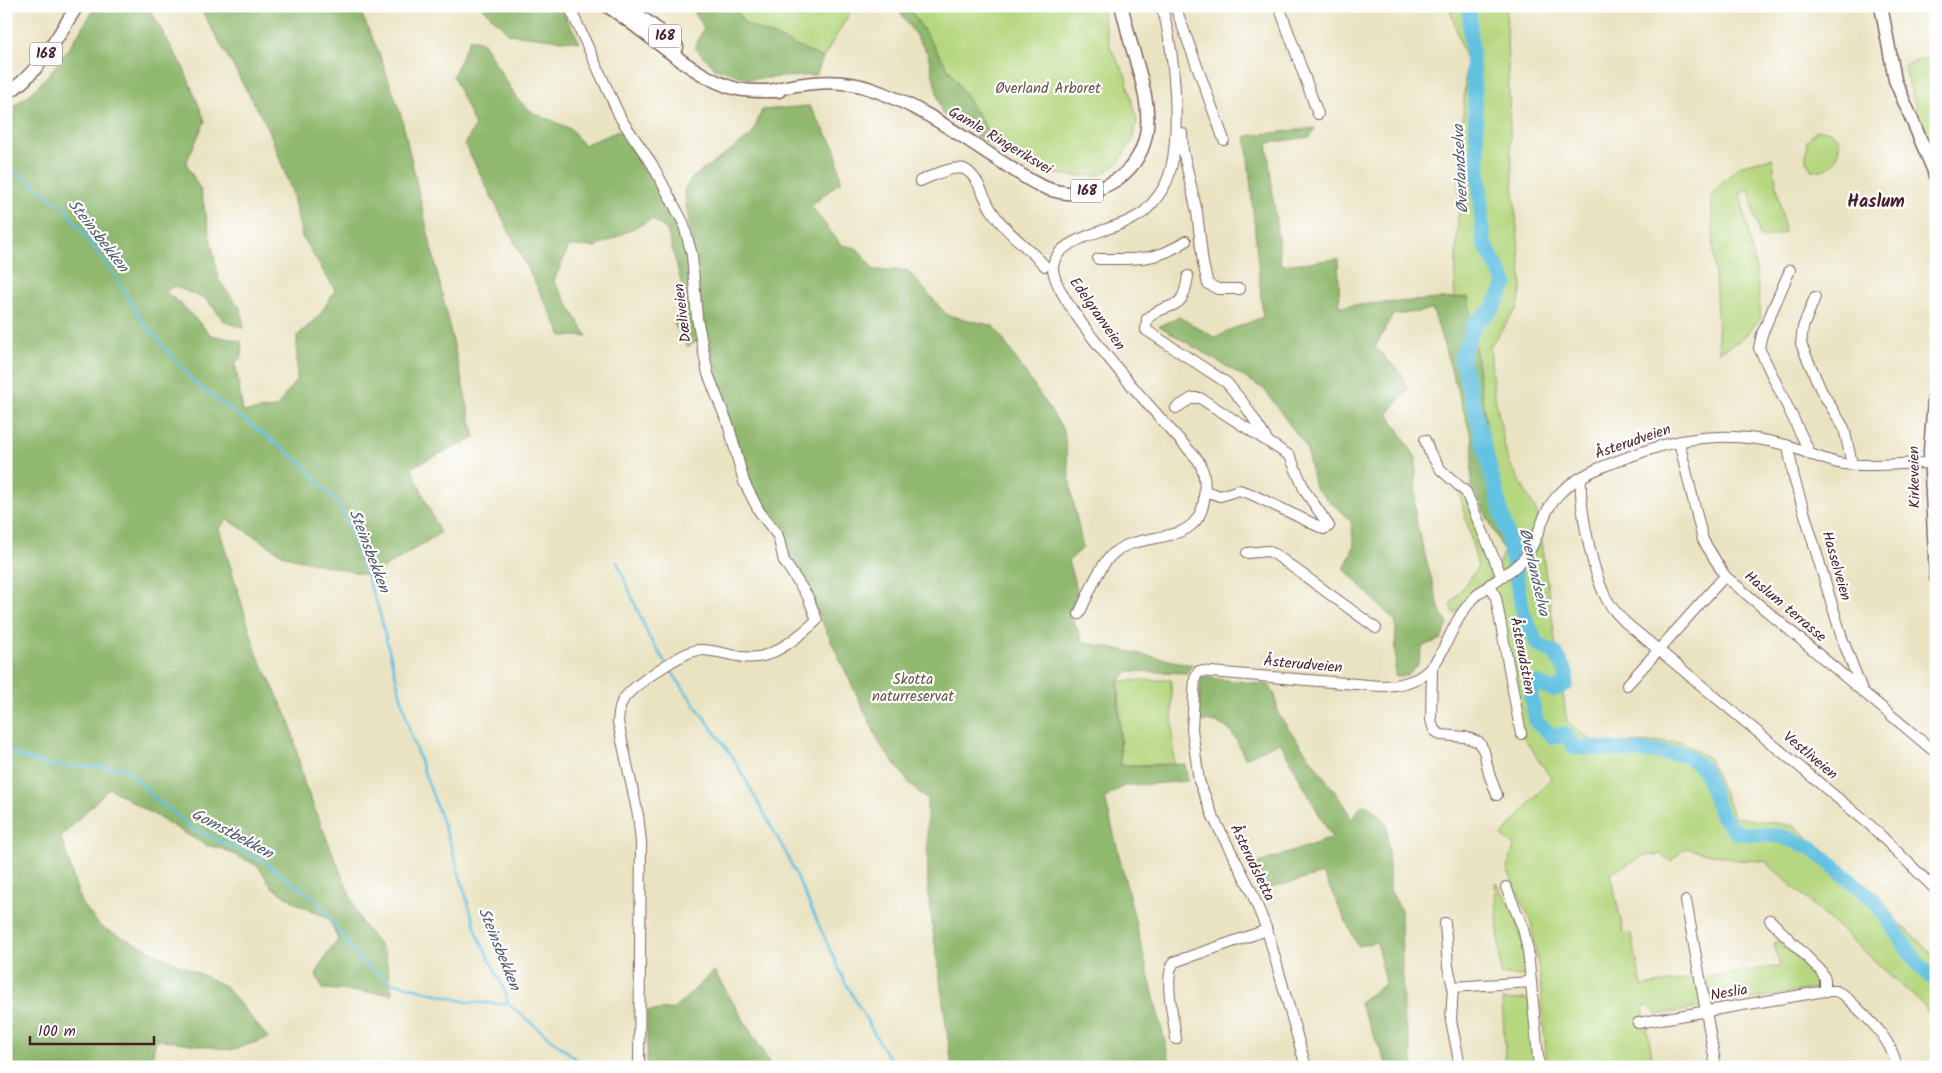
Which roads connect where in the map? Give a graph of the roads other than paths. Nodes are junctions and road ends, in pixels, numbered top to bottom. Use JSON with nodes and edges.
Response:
{"nodes":[{"id":1,"x":77,"y":6,"type":"edge"},
{"id":2,"x":569,"y":6,"type":"edge"},
{"id":3,"x":607,"y":6,"type":"edge"},
{"id":4,"x":1114,"y":6,"type":"edge"},
{"id":5,"x":1121,"y":6,"type":"edge"},
{"id":6,"x":1161,"y":6,"type":"edge"},
{"id":7,"x":1175,"y":6,"type":"edge"},
{"id":8,"x":1279,"y":6,"type":"edge"},
{"id":9,"x":1881,"y":6,"type":"edge"},
{"id":10,"x":630,"y":10,"type":"edge"},
{"id":11,"x":1132,"y":49,"type":"junction"},
{"id":12,"x":6,"y":94,"type":"edge"},
{"id":13,"x":1318,"y":114,"type":"dead end"},
{"id":14,"x":1182,"y":133,"type":"dead end"},
{"id":15,"x":1224,"y":140,"type":"dead end"},
{"id":16,"x":1936,"y":176,"type":"edge"},
{"id":17,"x":920,"y":181,"type":"dead end"},
{"id":18,"x":1186,"y":241,"type":"dead end"},
{"id":19,"x":1098,"y":259,"type":"dead end"},
{"id":20,"x":1045,"y":266,"type":"dead end"},
{"id":21,"x":1790,"y":270,"type":"dead end"},
{"id":22,"x":1188,"y":276,"type":"dead end"},
{"id":23,"x":1240,"y":289,"type":"dead end"},
{"id":24,"x":1815,"y":296,"type":"dead end"},
{"id":25,"x":1936,"y":375,"type":"edge"},
{"id":26,"x":1176,"y":408,"type":"dead end"},
{"id":27,"x":1425,"y":440,"type":"dead end"},
{"id":28,"x":1679,"y":442,"type":"junction"},
{"id":29,"x":1270,"y":444,"type":"junction"},
{"id":30,"x":1788,"y":446,"type":"junction"},
{"id":31,"x":1811,"y":455,"type":"junction"},
{"id":32,"x":1931,"y":462,"type":"junction"},
{"id":33,"x":1852,"y":464,"type":"junction"},
{"id":34,"x":1581,"y":478,"type":"junction"},
{"id":35,"x":1205,"y":490,"type":"junction"},
{"id":36,"x":1248,"y":553,"type":"dead end"},
{"id":37,"x":1501,"y":575,"type":"junction"},
{"id":38,"x":1725,"y":576,"type":"junction"},
{"id":39,"x":1936,"y":578,"type":"edge"},
{"id":40,"x":1490,"y":584,"type":"junction"},
{"id":41,"x":1079,"y":614,"type":"dead end"},
{"id":42,"x":1376,"y":628,"type":"dead end"},
{"id":43,"x":1659,"y":651,"type":"junction"},
{"id":44,"x":1432,"y":669,"type":"junction"},
{"id":45,"x":1199,"y":671,"type":"joint"},
{"id":46,"x":1627,"y":685,"type":"dead end"},
{"id":47,"x":1864,"y":693,"type":"junction"},
{"id":48,"x":1522,"y":734,"type":"dead end"},
{"id":49,"x":1936,"y":753,"type":"edge"},
{"id":50,"x":1497,"y":795,"type":"dead end"},
{"id":51,"x":1506,"y":888,"type":"dead end"},
{"id":52,"x":1936,"y":890,"type":"edge"},
{"id":53,"x":1686,"y":901,"type":"dead end"},
{"id":54,"x":1770,"y":920,"type":"dead end"},
{"id":55,"x":1445,"y":924,"type":"dead end"},
{"id":56,"x":1267,"y":930,"type":"junction"},
{"id":57,"x":1531,"y":982,"type":"junction"},
{"id":58,"x":1452,"y":986,"type":"junction"},
{"id":59,"x":1825,"y":991,"type":"junction"},
{"id":60,"x":1706,"y":1012,"type":"junction"},
{"id":61,"x":1638,"y":1023,"type":"dead end"},
{"id":62,"x":1176,"y":1039,"type":"dead end"},
{"id":63,"x":1459,"y":1061,"type":"dead end"},
{"id":64,"x":639,"y":1067,"type":"edge"},
{"id":65,"x":1306,"y":1067,"type":"edge"},
{"id":66,"x":1539,"y":1067,"type":"edge"},
{"id":67,"x":1716,"y":1067,"type":"edge"},
{"id":68,"x":1897,"y":1067,"type":"edge"}],
"edges":[{"from":1,"to":12,"type":"main road","number":"168"},
{"from":2,"to":64,"type":"street","name":"Dæliveien"},
{"from":3,"to":10,"type":"main road","name":"Gamle Ringeriksvei","number":"168"},
{"from":4,"to":11,"type":"main road","name":"Gamle Ringeriksvei","number":"168"},
{"from":5,"to":11,"type":"main road","name":"Gamle Ringeriksvei","number":"168"},
{"from":6,"to":35,"type":"street","name":"Edelgranveien"},
{"from":7,"to":15,"type":"street"},
{"from":8,"to":13,"type":"street"},
{"from":9,"to":16,"type":"main road"},
{"from":10,"to":11,"type":"main road","name":"Gamle Ringeriksvei","number":"168"},
{"from":14,"to":23,"type":"street"},
{"from":17,"to":20,"type":"street"},
{"from":18,"to":19,"type":"street"},
{"from":21,"to":31,"type":"street"},
{"from":22,"to":29,"type":"street"},
{"from":24,"to":33,"type":"street"},
{"from":25,"to":32,"type":"main road","name":"Kirkeveien"},
{"from":26,"to":29,"type":"street"},
{"from":27,"to":37,"type":"street"},
{"from":28,"to":30,"type":"street","name":"Åsterudveien"},
{"from":28,"to":34,"type":"street","name":"Åsterudveien"},
{"from":28,"to":38,"type":"street","name":"Haslum terrasse"},
{"from":29,"to":35,"type":"street"},
{"from":30,"to":31,"type":"street","name":"Åsterudveien"},
{"from":30,"to":47,"type":"street","name":"Hasselveien"},
{"from":31,"to":33,"type":"street","name":"Åsterudveien"},
{"from":32,"to":33,"type":"street","name":"Åsterudveien"},
{"from":32,"to":39,"type":"main road","name":"Kirkeveien"},
{"from":34,"to":37,"type":"street","name":"Åsterudveien"},
{"from":34,"to":43,"type":"street","name":"Vestliveien"},
{"from":35,"to":41,"type":"street"},
{"from":36,"to":42,"type":"street"},
{"from":37,"to":40,"type":"street","name":"Åsterudveien"},
{"from":38,"to":43,"type":"street"},
{"from":38,"to":47,"type":"street","name":"Haslum terrasse"},
{"from":40,"to":44,"type":"street","name":"Åsterudveien"},
{"from":40,"to":48,"type":"street","name":"Åsterudstien"},
{"from":43,"to":46,"type":"street"},
{"from":43,"to":52,"type":"street","name":"Vestliveien"},
{"from":44,"to":45,"type":"street","name":"Åsterudveien"},
{"from":44,"to":50,"type":"street","name":"Åsterudveien"},
{"from":45,"to":56,"type":"street","name":"Åsterudsletta"},
{"from":47,"to":49,"type":"street","name":"Haslum terrasse"},
{"from":51,"to":57,"type":"street"},
{"from":53,"to":60,"type":"street"},
{"from":54,"to":59,"type":"street"},
{"from":55,"to":58,"type":"street"},
{"from":56,"to":62,"type":"street"},
{"from":56,"to":65,"type":"street","name":"Åsterudsletta"},
{"from":57,"to":58,"type":"street"},
{"from":57,"to":66,"type":"street"},
{"from":58,"to":63,"type":"street"},
{"from":59,"to":60,"type":"street","name":"Neslia"},
{"from":59,"to":68,"type":"street","name":"Neslia"},
{"from":60,"to":61,"type":"street","name":"Neslia"},
{"from":60,"to":67,"type":"street"}]}
